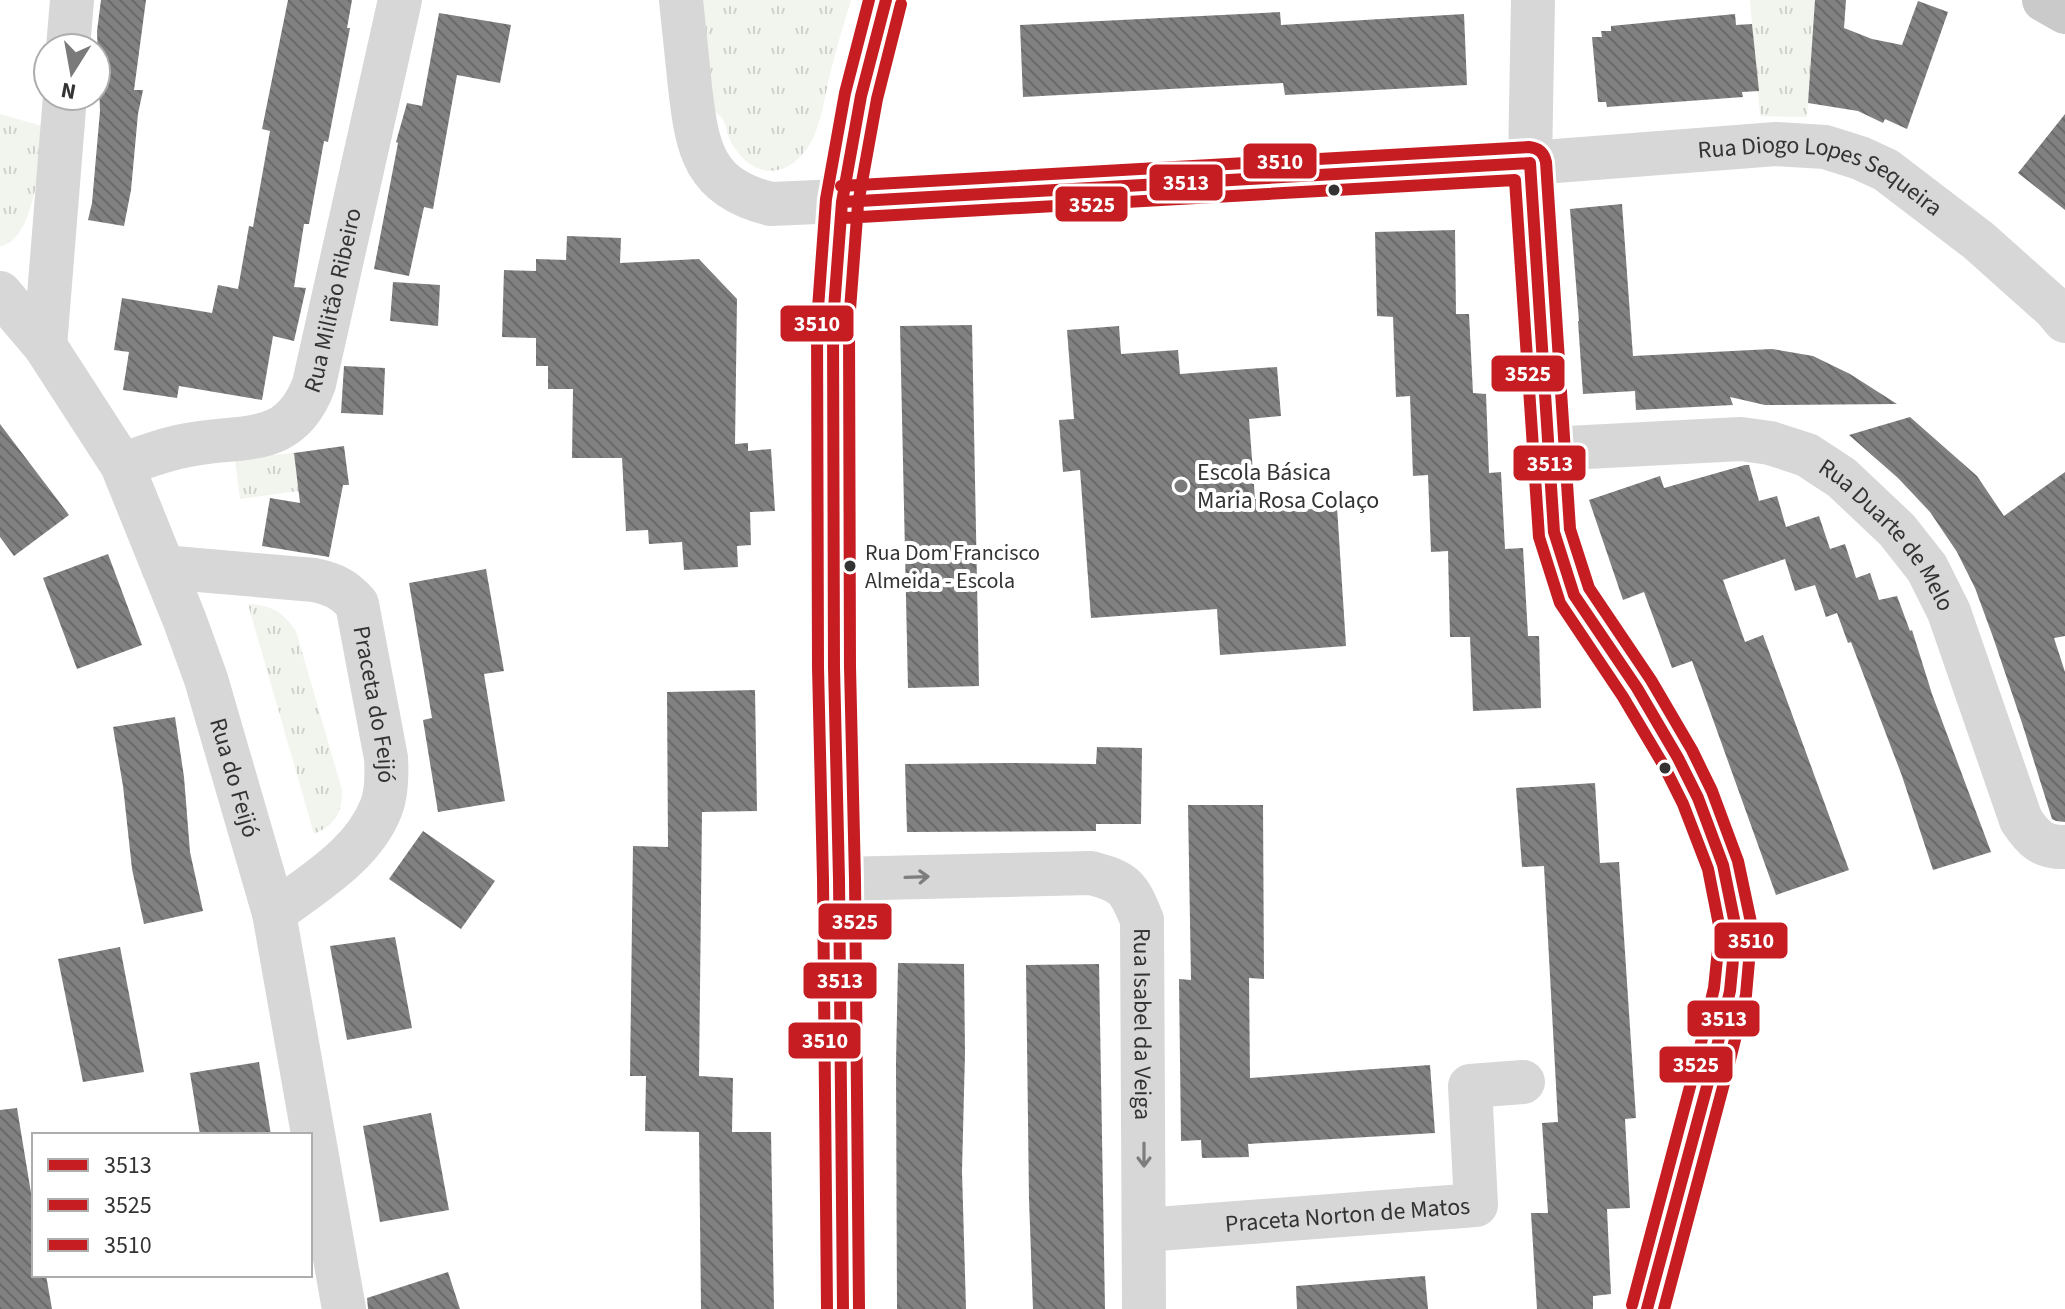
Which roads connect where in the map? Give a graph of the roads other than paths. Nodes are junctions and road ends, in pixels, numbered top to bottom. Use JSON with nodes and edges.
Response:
{"nodes":[{"id":1,"x":72,"y":0,"type":"edge"},
{"id":2,"x":400,"y":0,"type":"edge"},
{"id":3,"x":681,"y":0,"type":"edge"},
{"id":4,"x":889,"y":0,"type":"edge"},
{"id":5,"x":1533,"y":0,"type":"edge"},
{"id":6,"x":2044,"y":0,"type":"edge"},
{"id":7,"x":2065,"y":12,"type":"edge"},
{"id":8,"x":69,"y":32,"type":"edge"},
{"id":9,"x":64,"y":112,"type":"edge"},
{"id":10,"x":1530,"y":163,"type":"junction"},
{"id":11,"x":842,"y":202,"type":"junction"},
{"id":12,"x":0,"y":293,"type":"edge"},
{"id":13,"x":2065,"y":321,"type":"edge"},
{"id":14,"x":45,"y":346,"type":"junction"},
{"id":15,"x":1548,"y":449,"type":"junction"},
{"id":16,"x":122,"y":465,"type":"junction"},
{"id":17,"x":163,"y":567,"type":"junction"},
{"id":18,"x":2065,"y":847,"type":"edge"},
{"id":19,"x":839,"y":879,"type":"junction"},
{"id":20,"x":274,"y":913,"type":"junction"},
{"id":21,"x":1523,"y":1082,"type":"dead end"},
{"id":22,"x":1144,"y":1230,"type":"junction"},
{"id":23,"x":344,"y":1309,"type":"edge"},
{"id":24,"x":843,"y":1309,"type":"edge"},
{"id":25,"x":1144,"y":1309,"type":"edge"},
{"id":26,"x":1647,"y":1309,"type":"edge"}],
"edges":[{"from":1,"to":8,"type":"street"},
{"from":2,"to":16,"type":"street","name":"Rua Militão Ribeiro"},
{"from":3,"to":11,"type":"street","name":"Rua Diogo Lopes Sequeira"},
{"from":4,"to":11,"type":"main road"},
{"from":5,"to":10,"type":"street"},
{"from":6,"to":7,"type":"main road"},
{"from":9,"to":14,"type":"street"},
{"from":10,"to":11,"type":"street","name":"Rua Diogo Lopes Sequeira"},
{"from":10,"to":13,"type":"street","name":"Rua Diogo Lopes Sequeira"},
{"from":10,"to":15,"type":"street"},
{"from":11,"to":19,"type":"main road"},
{"from":12,"to":14,"type":"street","name":"Rua do Feijó"},
{"from":14,"to":16,"type":"street","name":"Rua do Feijó"},
{"from":15,"to":18,"type":"street","name":"Rua Duarte de Melo"},
{"from":15,"to":26,"type":"street"},
{"from":16,"to":17,"type":"street","name":"Rua do Feijó"},
{"from":17,"to":20,"type":"street","name":"Rua do Feijó"},
{"from":17,"to":20,"type":"street","name":"Praceta do Feijó"},
{"from":19,"to":22,"type":"street","name":"Rua Isabel da Veiga","one_way":true},
{"from":19,"to":24,"type":"main road"},
{"from":20,"to":23,"type":"street","name":"Rua do Feijó"},
{"from":21,"to":22,"type":"street","name":"Praceta Norton de Matos"},
{"from":22,"to":25,"type":"street","name":"Rua Isabel da Veiga"}]}
